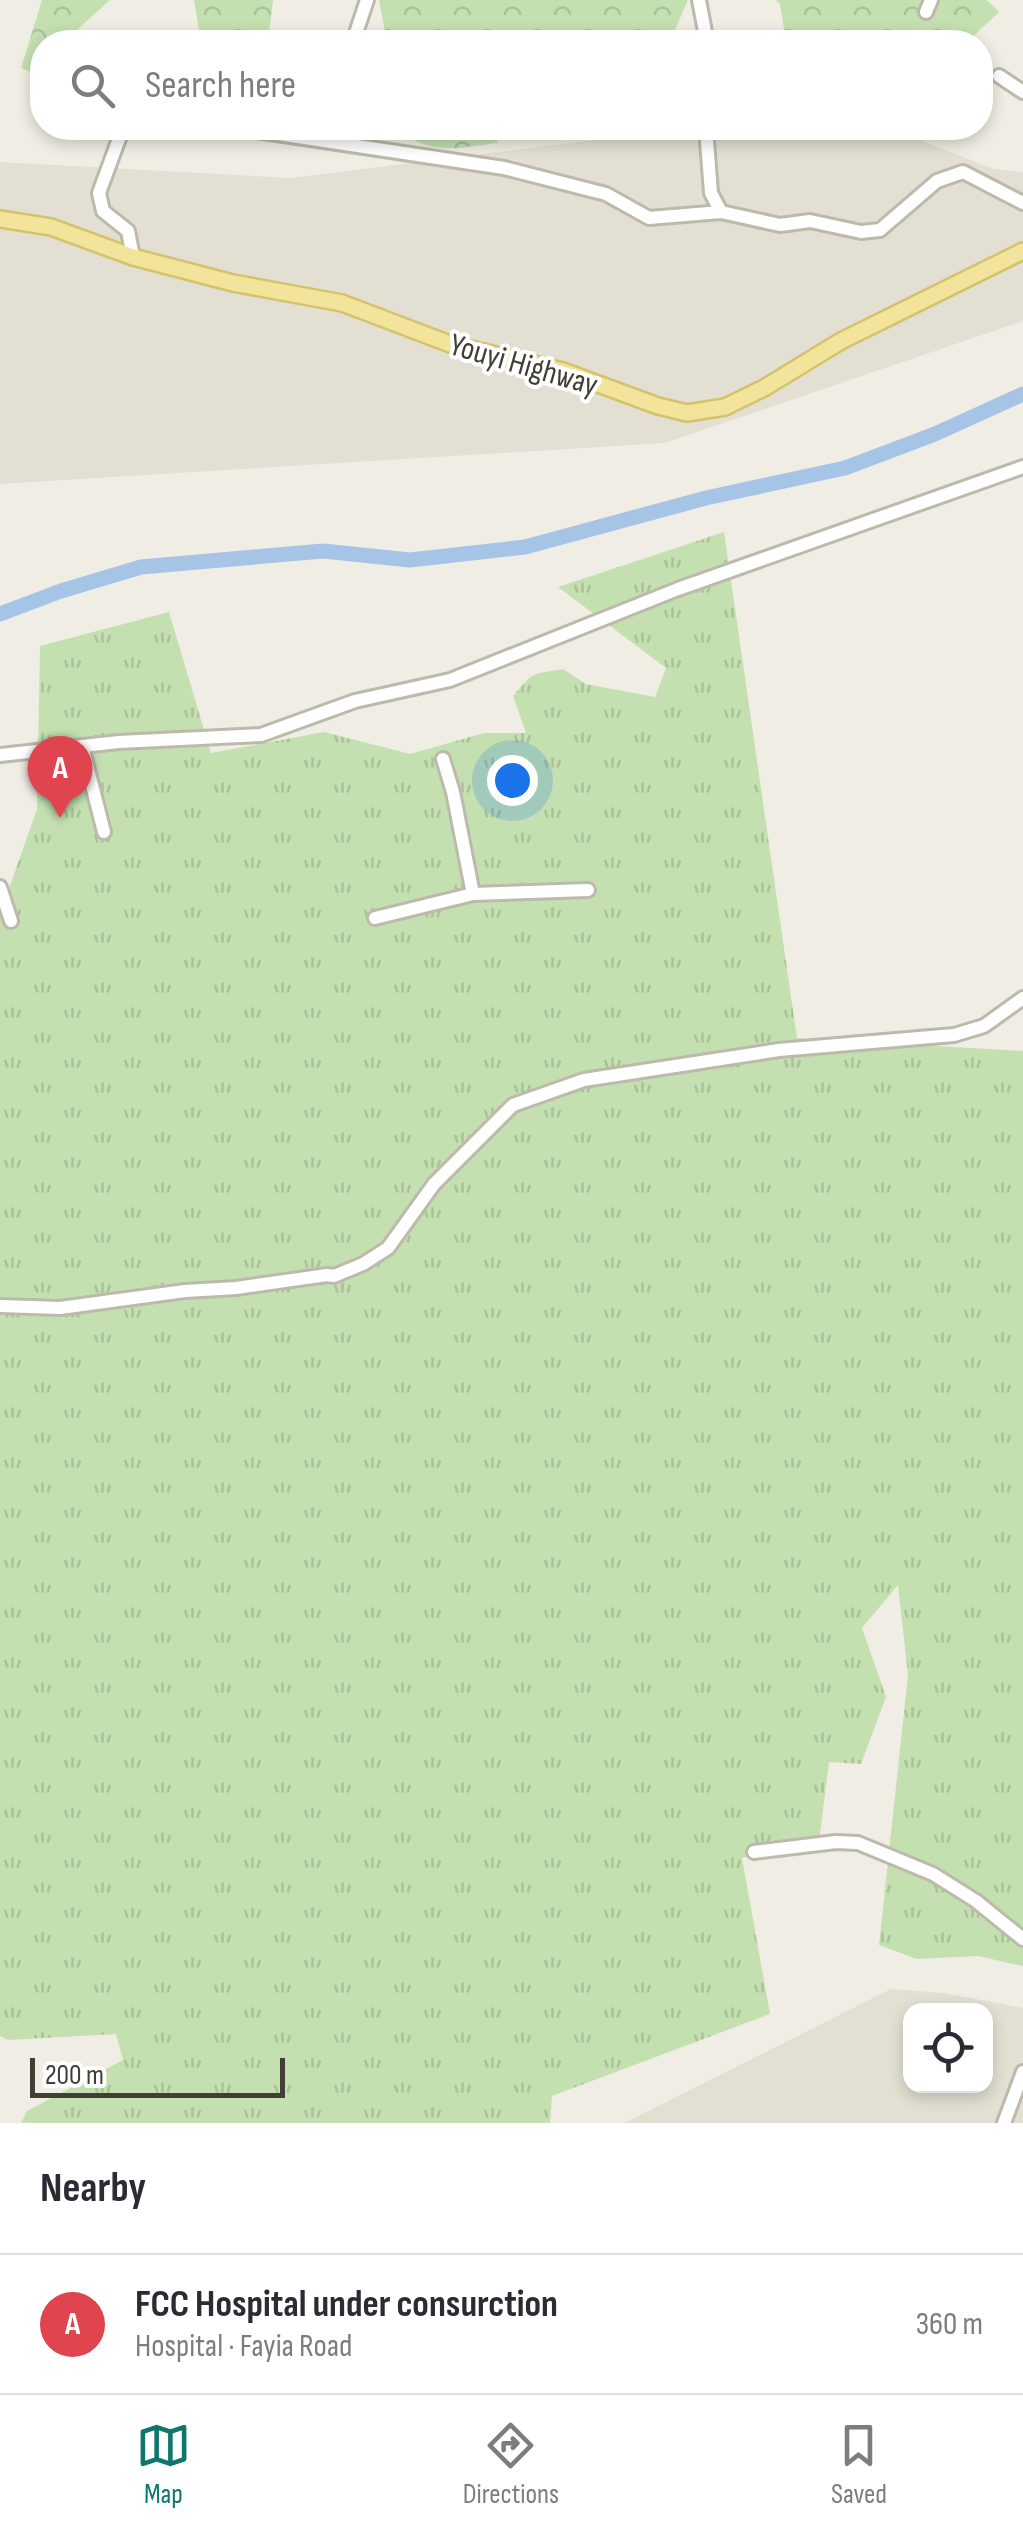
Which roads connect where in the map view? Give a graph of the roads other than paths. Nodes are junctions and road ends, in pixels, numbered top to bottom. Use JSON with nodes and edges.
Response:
{"nodes":[{"id":1,"x":367,"y":0,"type":"edge"},
{"id":2,"x":699,"y":0,"type":"edge"},
{"id":3,"x":357,"y":30,"type":"edge"},
{"id":4,"x":705,"y":30,"type":"edge"},
{"id":5,"x":1000,"y":76,"type":"dead end"},
{"id":6,"x":1023,"y":92,"type":"edge"},
{"id":7,"x":119,"y":140,"type":"edge"},
{"id":8,"x":355,"y":140,"type":"edge"},
{"id":9,"x":707,"y":140,"type":"edge"},
{"id":10,"x":1023,"y":202,"type":"edge"},
{"id":11,"x":720,"y":212,"type":"junction"},
{"id":12,"x":0,"y":219,"type":"edge"},
{"id":13,"x":133,"y":257,"type":"junction"},
{"id":14,"x":1018,"y":258,"type":"edge"},
{"id":15,"x":1023,"y":467,"type":"edge"},
{"id":16,"x":82,"y":746,"type":"junction"},
{"id":17,"x":0,"y":754,"type":"edge"},
{"id":18,"x":442,"y":760,"type":"dead end"},
{"id":19,"x":104,"y":832,"type":"dead end"},
{"id":20,"x":0,"y":886,"type":"edge"},
{"id":21,"x":588,"y":890,"type":"dead end"},
{"id":22,"x":473,"y":894,"type":"junction"},
{"id":23,"x":375,"y":918,"type":"dead end"},
{"id":24,"x":11,"y":921,"type":"dead end"},
{"id":25,"x":1023,"y":998,"type":"edge"},
{"id":26,"x":0,"y":1306,"type":"edge"},
{"id":27,"x":754,"y":1852,"type":"dead end"},
{"id":28,"x":1023,"y":1939,"type":"edge"},
{"id":29,"x":1023,"y":2072,"type":"edge"},
{"id":30,"x":1004,"y":2123,"type":"edge"}],
"edges":[{"from":1,"to":3,"type":"street"},
{"from":2,"to":4,"type":"street"},
{"from":5,"to":6,"type":"street"},
{"from":7,"to":13,"type":"street"},
{"from":8,"to":11,"type":"street"},
{"from":9,"to":11,"type":"street"},
{"from":10,"to":11,"type":"street"},
{"from":12,"to":13,"type":"main road","name":"Youyi Highway"},
{"from":13,"to":14,"type":"main road","name":"Youyi Highway"},
{"from":15,"to":16,"type":"street"},
{"from":16,"to":17,"type":"street"},
{"from":16,"to":19,"type":"street"},
{"from":18,"to":22,"type":"street"},
{"from":20,"to":24,"type":"street"},
{"from":21,"to":22,"type":"street"},
{"from":22,"to":23,"type":"street"},
{"from":25,"to":26,"type":"street"},
{"from":27,"to":28,"type":"street"},
{"from":29,"to":30,"type":"street"}]}
